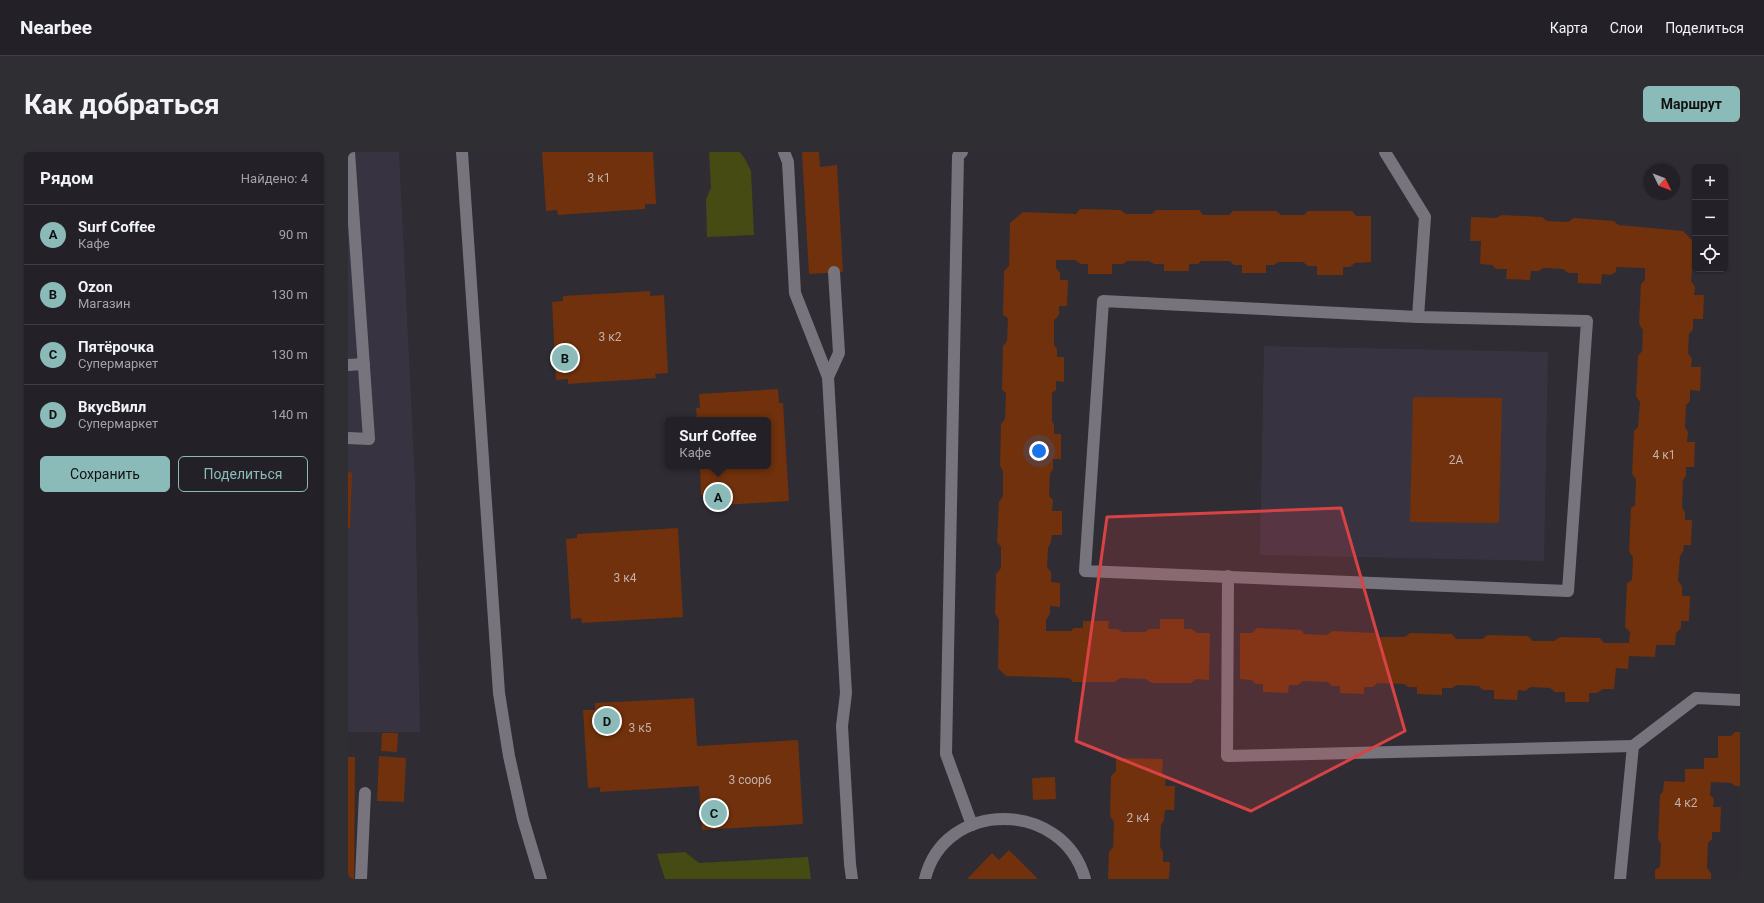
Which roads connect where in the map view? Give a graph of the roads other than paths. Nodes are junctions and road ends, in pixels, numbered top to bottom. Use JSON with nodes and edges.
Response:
{"nodes":[{"id":1,"x":349,"y":152,"type":"edge"},
{"id":2,"x":462,"y":152,"type":"edge"},
{"id":3,"x":784,"y":152,"type":"edge"},
{"id":4,"x":962,"y":152,"type":"edge"},
{"id":5,"x":1385,"y":152,"type":"edge"},
{"id":6,"x":350,"y":191,"type":"edge"},
{"id":7,"x":834,"y":272,"type":"dead end"},
{"id":8,"x":1418,"y":317,"type":"junction"},
{"id":9,"x":364,"y":364,"type":"junction"},
{"id":10,"x":348,"y":365,"type":"edge"},
{"id":11,"x":828,"y":378,"type":"junction"},
{"id":12,"x":348,"y":438,"type":"edge"},
{"id":13,"x":1228,"y":576,"type":"junction"},
{"id":14,"x":1740,"y":700,"type":"edge"},
{"id":15,"x":1633,"y":746,"type":"junction"},
{"id":16,"x":365,"y":793,"type":"dead end"},
{"id":17,"x":972,"y":825,"type":"junction"},
{"id":18,"x":361,"y":879,"type":"edge"},
{"id":19,"x":541,"y":879,"type":"edge"},
{"id":20,"x":852,"y":879,"type":"edge"},
{"id":21,"x":925,"y":879,"type":"edge"},
{"id":22,"x":1085,"y":879,"type":"edge"},
{"id":23,"x":1620,"y":879,"type":"edge"}],
"edges":[{"from":1,"to":6,"type":"street"},
{"from":2,"to":19,"type":"street"},
{"from":3,"to":11,"type":"street"},
{"from":4,"to":17,"type":"street"},
{"from":5,"to":8,"type":"street"},
{"from":6,"to":9,"type":"street"},
{"from":7,"to":11,"type":"street"},
{"from":8,"to":13,"type":"street"},
{"from":8,"to":13,"type":"street"},
{"from":9,"to":10,"type":"street"},
{"from":9,"to":12,"type":"street"},
{"from":11,"to":20,"type":"street"},
{"from":13,"to":15,"type":"street"},
{"from":14,"to":15,"type":"street"},
{"from":15,"to":23,"type":"street"},
{"from":16,"to":18,"type":"street"},
{"from":17,"to":21,"type":"street"},
{"from":17,"to":22,"type":"street"}]}
